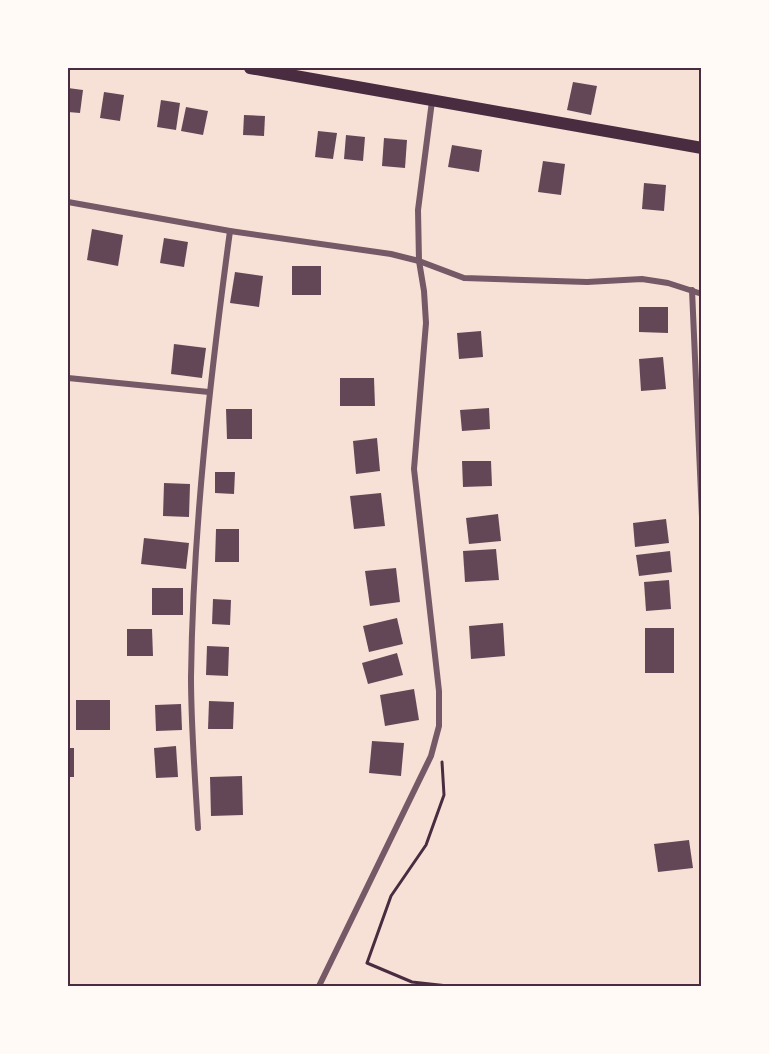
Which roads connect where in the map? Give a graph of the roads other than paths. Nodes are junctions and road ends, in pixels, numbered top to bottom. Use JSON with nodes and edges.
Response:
{"nodes":[{"id":1,"x":250,"y":68,"type":"edge"},
{"id":2,"x":432,"y":100,"type":"junction"},
{"id":3,"x":702,"y":148,"type":"edge"},
{"id":4,"x":68,"y":202,"type":"edge"},
{"id":5,"x":230,"y":231,"type":"junction"},
{"id":6,"x":420,"y":261,"type":"junction"},
{"id":7,"x":692,"y":290,"type":"junction"},
{"id":8,"x":702,"y":294,"type":"edge"},
{"id":9,"x":68,"y":378,"type":"edge"},
{"id":10,"x":209,"y":392,"type":"junction"},
{"id":11,"x":702,"y":517,"type":"edge"},
{"id":12,"x":198,"y":828,"type":"dead end"},
{"id":13,"x":319,"y":987,"type":"edge"}],
"edges":[{"from":1,"to":2,"type":"main road"},
{"from":2,"to":3,"type":"main road"},
{"from":2,"to":6,"type":"street"},
{"from":4,"to":5,"type":"street"},
{"from":5,"to":6,"type":"street"},
{"from":5,"to":10,"type":"street"},
{"from":6,"to":7,"type":"street"},
{"from":6,"to":13,"type":"street"},
{"from":7,"to":8,"type":"street"},
{"from":7,"to":11,"type":"street"},
{"from":9,"to":10,"type":"street"},
{"from":10,"to":12,"type":"street"}]}
